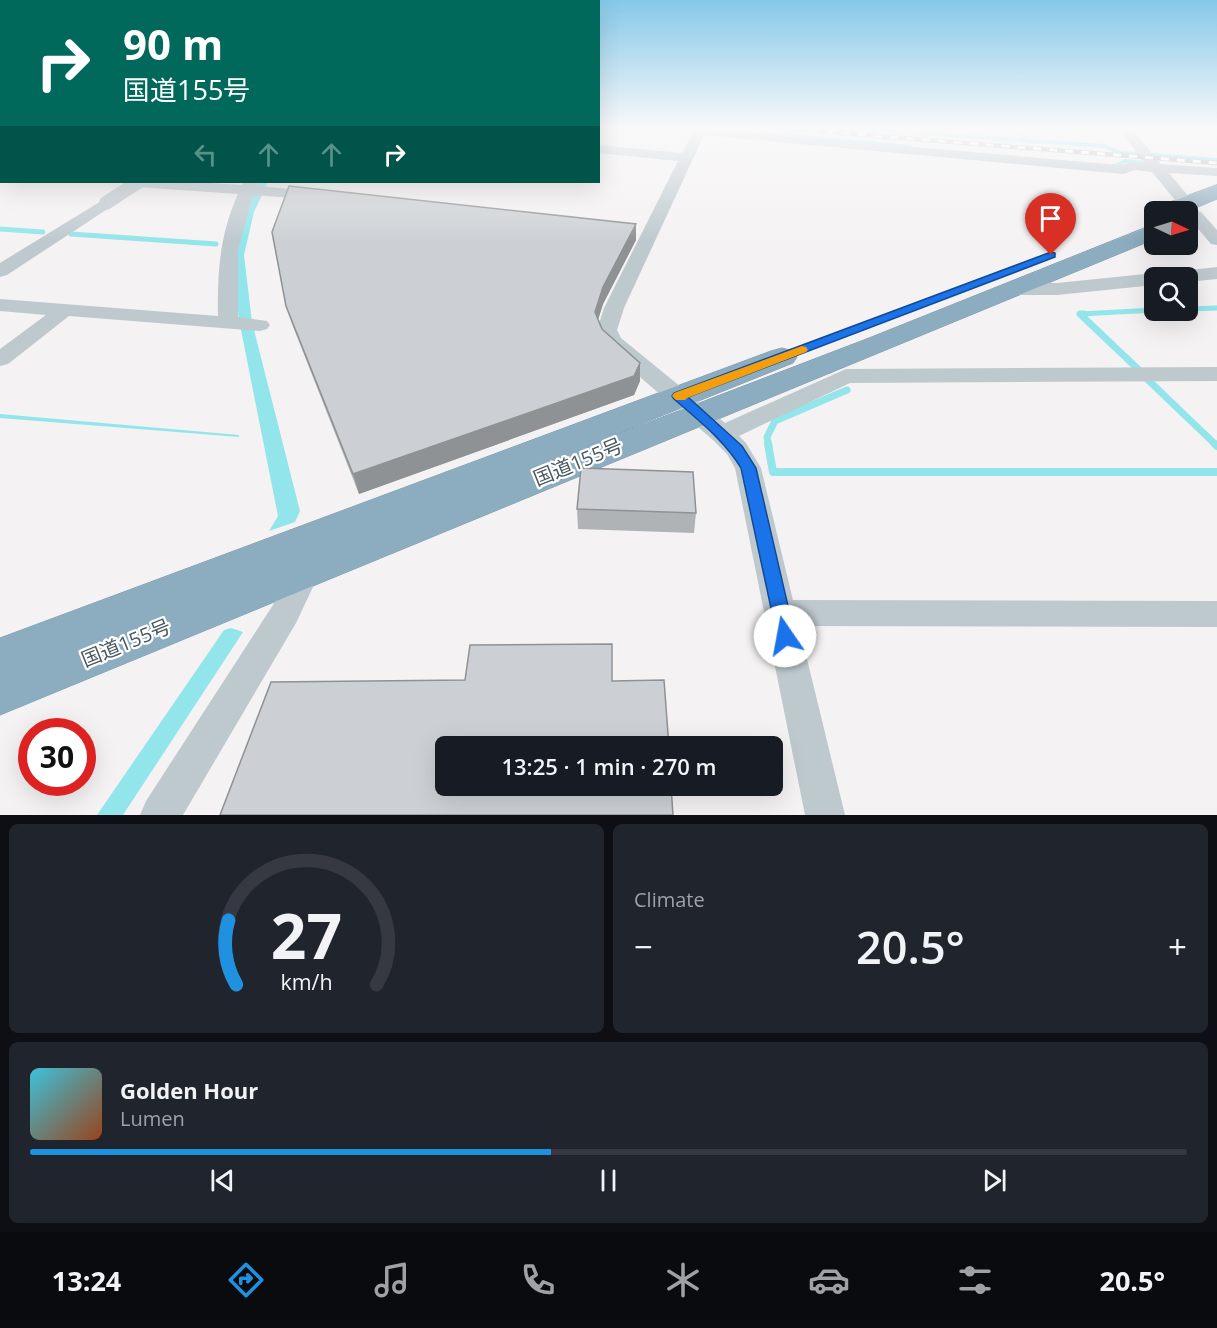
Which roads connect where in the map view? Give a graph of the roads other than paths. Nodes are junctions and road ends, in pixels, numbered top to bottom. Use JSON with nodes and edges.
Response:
{"nodes":[{"id":1,"x":683,"y":166,"type":"edge"},
{"id":2,"x":1091,"y":166,"type":"edge"},
{"id":3,"x":1133,"y":166,"type":"edge"},
{"id":4,"x":1134,"y":166,"type":"edge"},
{"id":5,"x":1158,"y":167,"type":"junction"},
{"id":6,"x":1217,"y":172,"type":"edge"},
{"id":7,"x":136,"y":183,"type":"edge"},
{"id":8,"x":166,"y":183,"type":"edge"},
{"id":9,"x":249,"y":186,"type":"edge"},
{"id":10,"x":280,"y":186,"type":"edge"},
{"id":11,"x":1217,"y":191,"type":"edge"},
{"id":12,"x":335,"y":198,"type":"edge"},
{"id":13,"x":1182,"y":201,"type":"edge"},
{"id":14,"x":1198,"y":206,"type":"edge"},
{"id":15,"x":1217,"y":207,"type":"edge"},
{"id":16,"x":1198,"y":211,"type":"edge"},
{"id":17,"x":1144,"y":220,"type":"edge"},
{"id":18,"x":1198,"y":220,"type":"edge"},
{"id":19,"x":627,"y":231,"type":"edge"},
{"id":20,"x":651,"y":234,"type":"junction"},
{"id":21,"x":1144,"y":235,"type":"edge"},
{"id":22,"x":1217,"y":240,"type":"edge"},
{"id":23,"x":0,"y":271,"type":"edge"},
{"id":24,"x":1217,"y":273,"type":"edge"},
{"id":25,"x":1198,"y":275,"type":"edge"},
{"id":26,"x":1144,"y":280,"type":"edge"},
{"id":27,"x":1011,"y":289,"type":"junction"},
{"id":28,"x":0,"y":305,"type":"edge"},
{"id":29,"x":65,"y":310,"type":"junction"},
{"id":30,"x":232,"y":322,"type":"junction"},
{"id":31,"x":258,"y":325,"type":"dead end"},
{"id":32,"x":0,"y":358,"type":"edge"},
{"id":33,"x":1217,"y":374,"type":"edge"},
{"id":34,"x":700,"y":414,"type":"junction"},
{"id":35,"x":305,"y":572,"type":"junction"},
{"id":36,"x":780,"y":613,"type":"junction"},
{"id":37,"x":1217,"y":614,"type":"edge"},
{"id":38,"x":0,"y":659,"type":"edge"},
{"id":39,"x":0,"y":693,"type":"edge"},
{"id":40,"x":160,"y":815,"type":"edge"},
{"id":41,"x":825,"y":815,"type":"edge"}],
"edges":[{"from":1,"to":20,"type":"street"},
{"from":2,"to":3,"type":"street"},
{"from":4,"to":5,"type":"street"},
{"from":5,"to":6,"type":"street"},
{"from":5,"to":13,"type":"street"},
{"from":7,"to":23,"type":"street","bridge":true},
{"from":8,"to":9,"type":"street"},
{"from":9,"to":10,"type":"street"},
{"from":9,"to":30,"type":"street"},
{"from":10,"to":12,"type":"street"},
{"from":11,"to":14,"type":"highway"},
{"from":15,"to":16,"type":"highway"},
{"from":17,"to":34,"type":"highway","name":"国道155号"},
{"from":18,"to":22,"type":"street"},
{"from":19,"to":20,"type":"street"},
{"from":20,"to":34,"type":"street"},
{"from":21,"to":27,"type":"highway","name":"国道155号"},
{"from":24,"to":25,"type":"street"},
{"from":26,"to":27,"type":"street"},
{"from":27,"to":34,"type":"highway","name":"国道155号"},
{"from":28,"to":29,"type":"street"},
{"from":29,"to":30,"type":"street"},
{"from":29,"to":32,"type":"street"},
{"from":30,"to":31,"type":"street"},
{"from":33,"to":34,"type":"street"},
{"from":34,"to":35,"type":"highway","name":"国道155号"},
{"from":34,"to":36,"type":"street"},
{"from":34,"to":38,"type":"highway","name":"国道155号"},
{"from":35,"to":39,"type":"highway","name":"国道155号"},
{"from":35,"to":40,"type":"street"},
{"from":36,"to":37,"type":"street"},
{"from":36,"to":41,"type":"street"}]}
